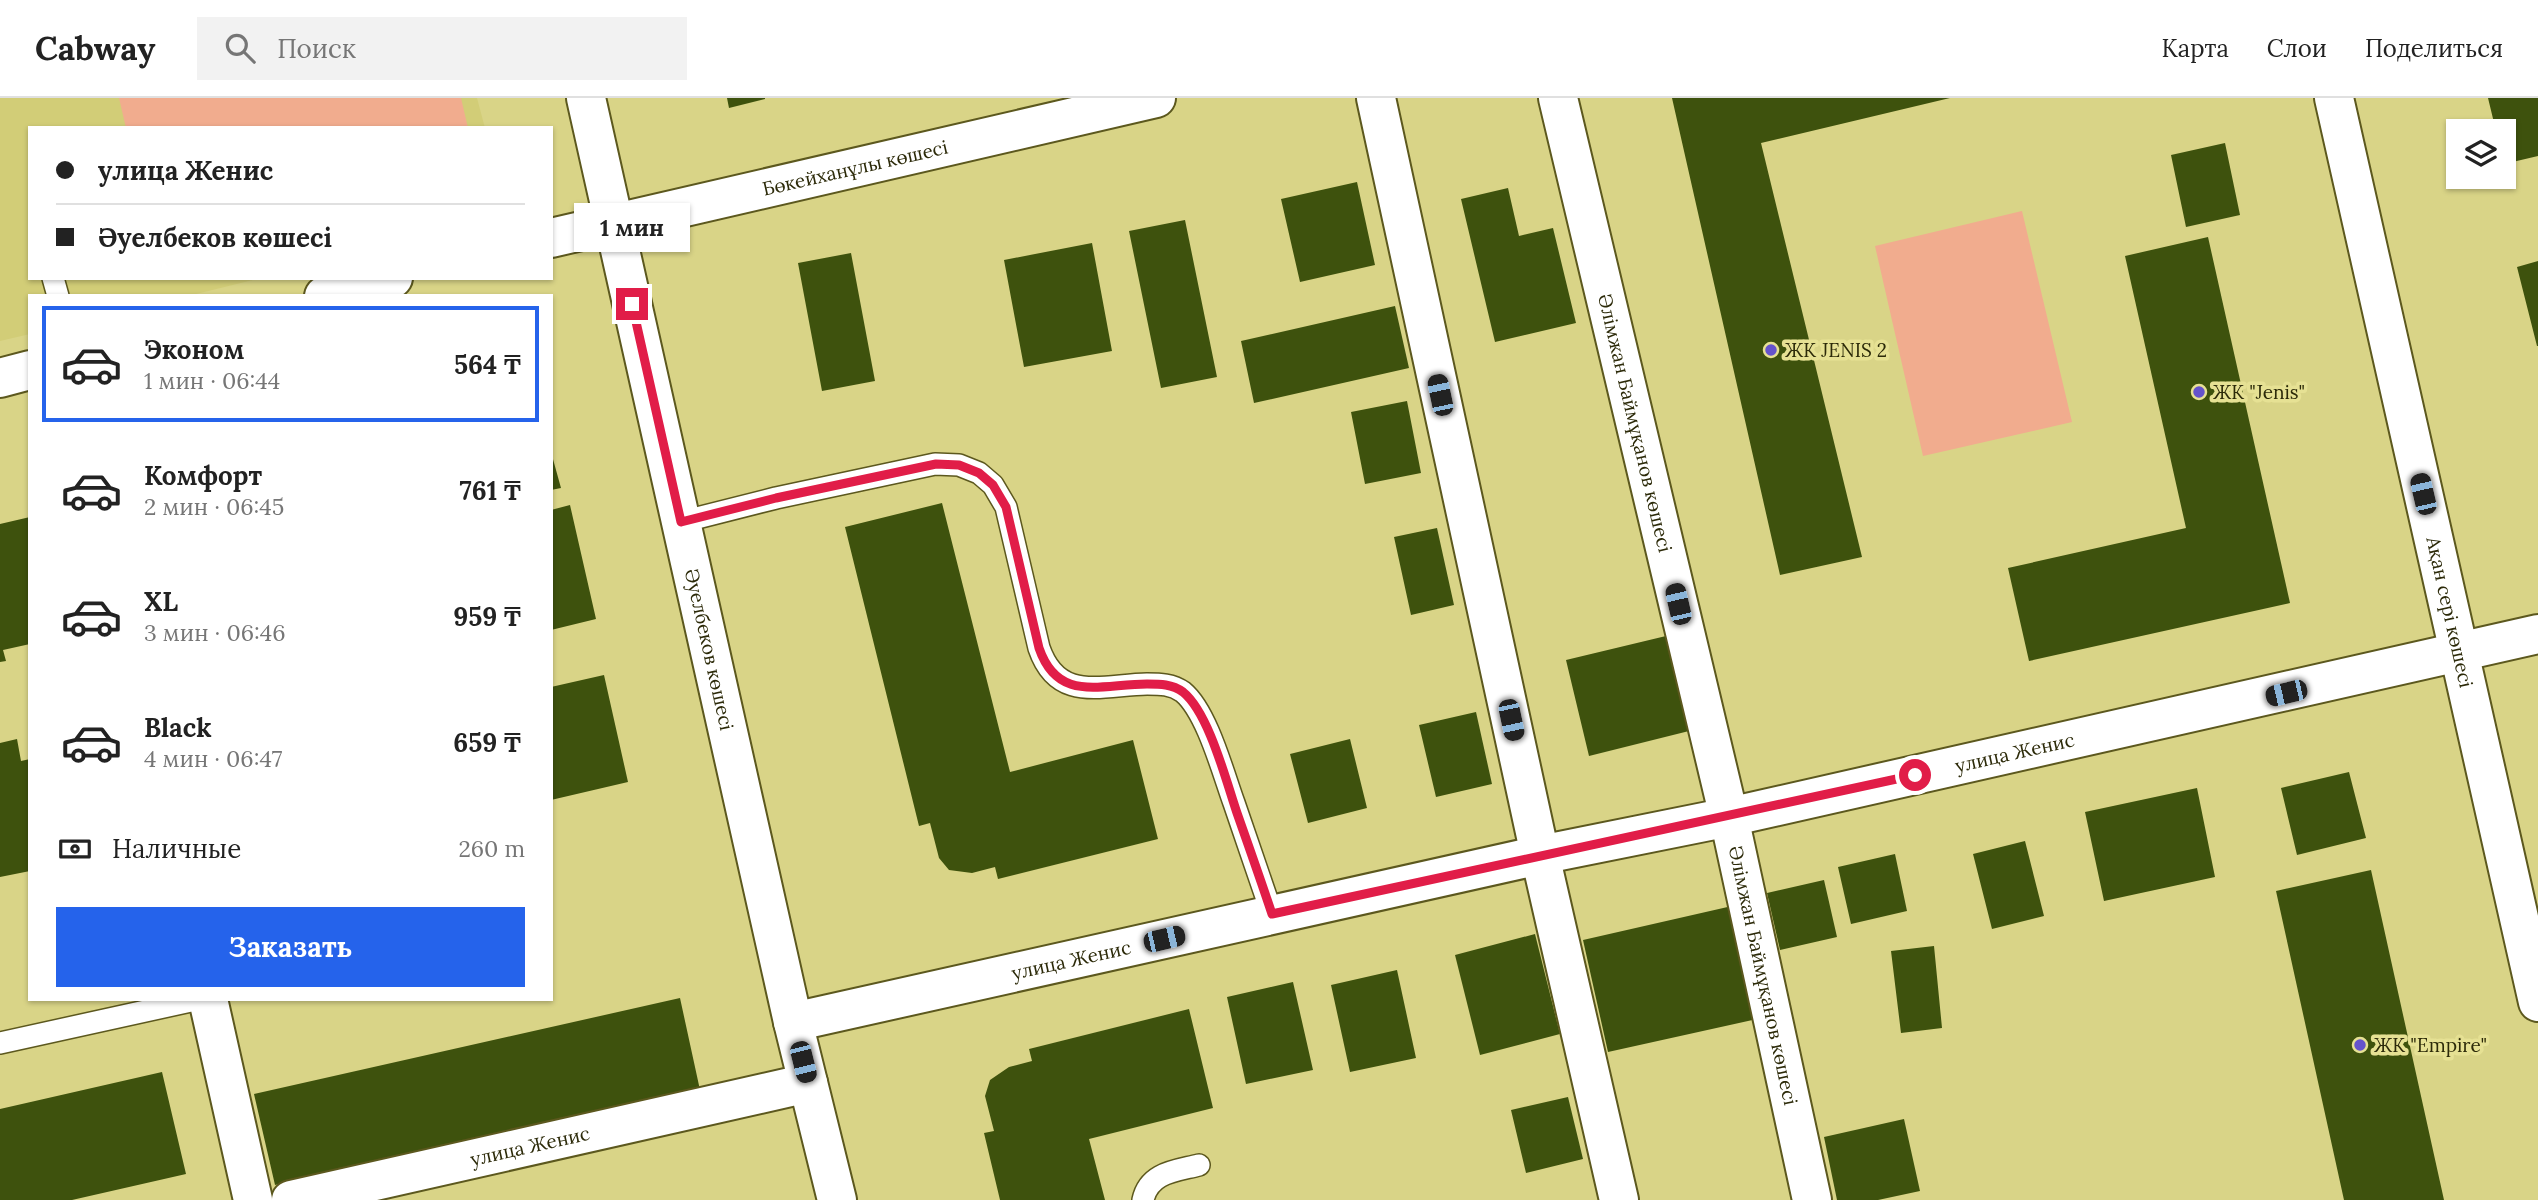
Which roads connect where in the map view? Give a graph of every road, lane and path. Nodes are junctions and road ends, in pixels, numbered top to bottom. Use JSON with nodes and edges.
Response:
{"nodes":[{"id":1,"x":586,"y":98,"type":"edge"},
{"id":2,"x":1156,"y":98,"type":"edge"},
{"id":3,"x":1376,"y":98,"type":"edge"},
{"id":4,"x":1558,"y":98,"type":"edge"},
{"id":5,"x":2334,"y":98,"type":"edge"},
{"id":6,"x":614,"y":222,"type":"junction"},
{"id":7,"x":553,"y":237,"type":"edge"},
{"id":8,"x":385,"y":280,"type":"edge"},
{"id":9,"x":332,"y":294,"type":"edge"},
{"id":10,"x":28,"y":371,"type":"edge"},
{"id":11,"x":0,"y":378,"type":"edge"},
{"id":12,"x":681,"y":522,"type":"junction"},
{"id":13,"x":2538,"y":634,"type":"edge"},
{"id":14,"x":2459,"y":653,"type":"junction"},
{"id":15,"x":1729,"y":817,"type":"junction"},
{"id":16,"x":1540,"y":855,"type":"junction"},
{"id":17,"x":1272,"y":914,"type":"junction"},
{"id":18,"x":191,"y":1001,"type":"edge"},
{"id":19,"x":208,"y":1001,"type":"edge"},
{"id":20,"x":2538,"y":1002,"type":"edge"},
{"id":21,"x":793,"y":1022,"type":"junction"},
{"id":22,"x":0,"y":1043,"type":"edge"},
{"id":23,"x":808,"y":1083,"type":"junction"},
{"id":24,"x":1199,"y":1165,"type":"dead end"},
{"id":25,"x":253,"y":1200,"type":"edge"},
{"id":26,"x":291,"y":1200,"type":"edge"},
{"id":27,"x":837,"y":1200,"type":"edge"},
{"id":28,"x":1143,"y":1200,"type":"edge"},
{"id":29,"x":1619,"y":1200,"type":"edge"},
{"id":30,"x":1812,"y":1200,"type":"edge"}],
"edges":[{"from":1,"to":6,"type":"street","name":"Әуелбеков көшесі"},
{"from":2,"to":6,"type":"street","name":"Бөкейханұлы көшесі"},
{"from":3,"to":16,"type":"street"},
{"from":4,"to":15,"type":"street","name":"Әлімжан Баймұқанов көшесі"},
{"from":5,"to":14,"type":"street","name":"Ақан сері көшесі"},
{"from":6,"to":7,"type":"street","name":"Бөкейханұлы көшесі"},
{"from":6,"to":12,"type":"street","name":"Әуелбеков көшесі"},
{"from":8,"to":9,"type":"street"},
{"from":10,"to":11,"type":"street"},
{"from":12,"to":17,"type":"lane"},
{"from":12,"to":21,"type":"street","name":"Әуелбеков көшесі"},
{"from":13,"to":14,"type":"street","name":"улица Женис"},
{"from":14,"to":15,"type":"street","name":"улица Женис"},
{"from":14,"to":20,"type":"street","name":"Ақан сері көшесі"},
{"from":15,"to":16,"type":"street","name":"улица Женис"},
{"from":15,"to":30,"type":"street","name":"Әлімжан Баймұқанов көшесі"},
{"from":16,"to":17,"type":"street","name":"улица Женис"},
{"from":16,"to":29,"type":"street"},
{"from":17,"to":21,"type":"street","name":"улица Женис"},
{"from":18,"to":22,"type":"lane"},
{"from":19,"to":25,"type":"street"},
{"from":21,"to":23,"type":"street","name":"Әуелбеков көшесі"},
{"from":23,"to":26,"type":"street","name":"улица Женис"},
{"from":23,"to":27,"type":"street","name":"Әуелбеков көшесі"},
{"from":24,"to":28,"type":"lane"}]}
